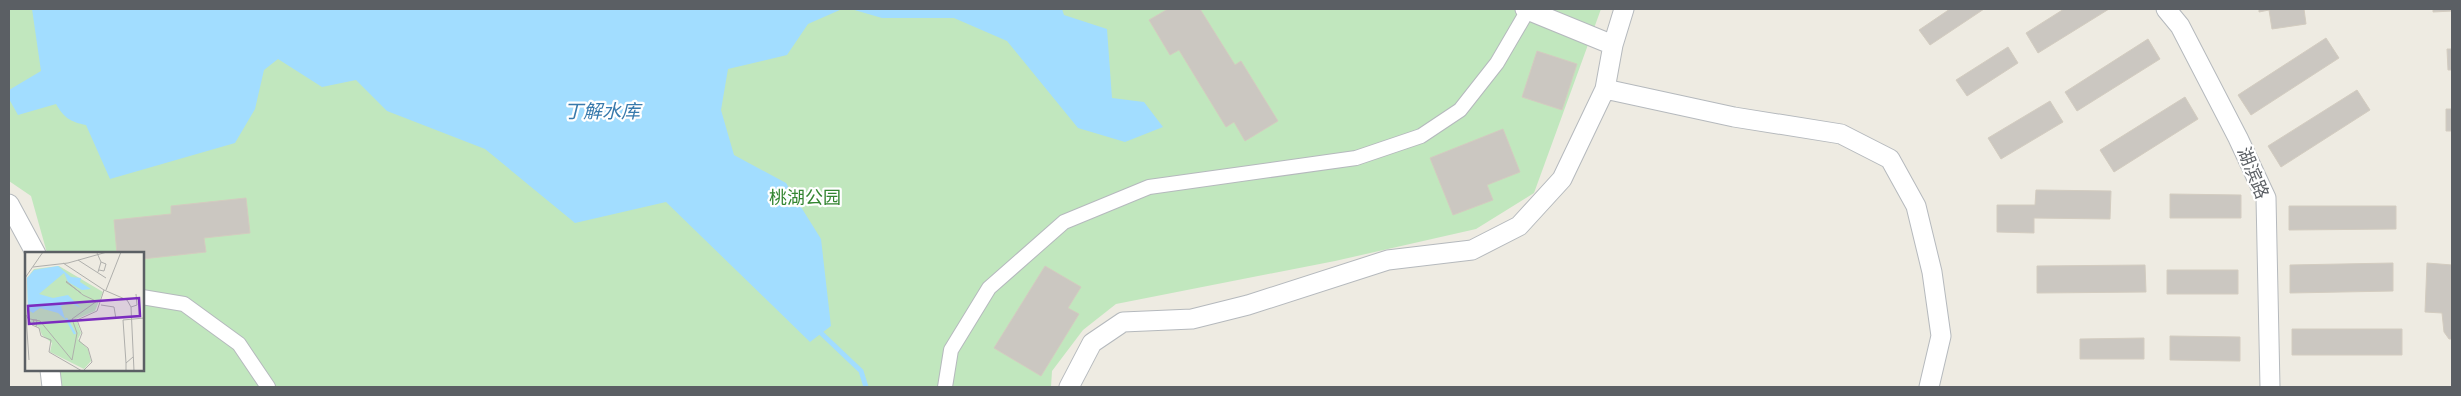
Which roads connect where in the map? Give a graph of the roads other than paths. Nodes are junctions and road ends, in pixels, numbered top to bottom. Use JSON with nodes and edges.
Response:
{"nodes":[{"id":1,"x":1526,"y":9,"type":"edge"},
{"id":2,"x":1624,"y":9,"type":"edge"},
{"id":3,"x":2166,"y":9,"type":"edge"},
{"id":4,"x":1614,"y":45,"type":"junction"},
{"id":5,"x":1604,"y":89,"type":"junction"},
{"id":6,"x":9,"y":204,"type":"edge"},
{"id":7,"x":35,"y":252,"type":"edge"},
{"id":8,"x":144,"y":297,"type":"edge"},
{"id":9,"x":50,"y":371,"type":"edge"},
{"id":10,"x":52,"y":387,"type":"edge"},
{"id":11,"x":268,"y":387,"type":"edge"},
{"id":12,"x":945,"y":387,"type":"edge"},
{"id":13,"x":1069,"y":387,"type":"edge"},
{"id":14,"x":1929,"y":387,"type":"edge"},
{"id":15,"x":2270,"y":387,"type":"edge"}],
"edges":[{"from":1,"to":4,"type":"street"},
{"from":1,"to":12,"type":"street"},
{"from":2,"to":4,"type":"street"},
{"from":3,"to":15,"type":"street","name":"湖滨路"},
{"from":4,"to":5,"type":"street"},
{"from":5,"to":13,"type":"street"},
{"from":5,"to":14,"type":"street"},
{"from":6,"to":7,"type":"street"},
{"from":8,"to":11,"type":"street"},
{"from":9,"to":10,"type":"street"}]}
